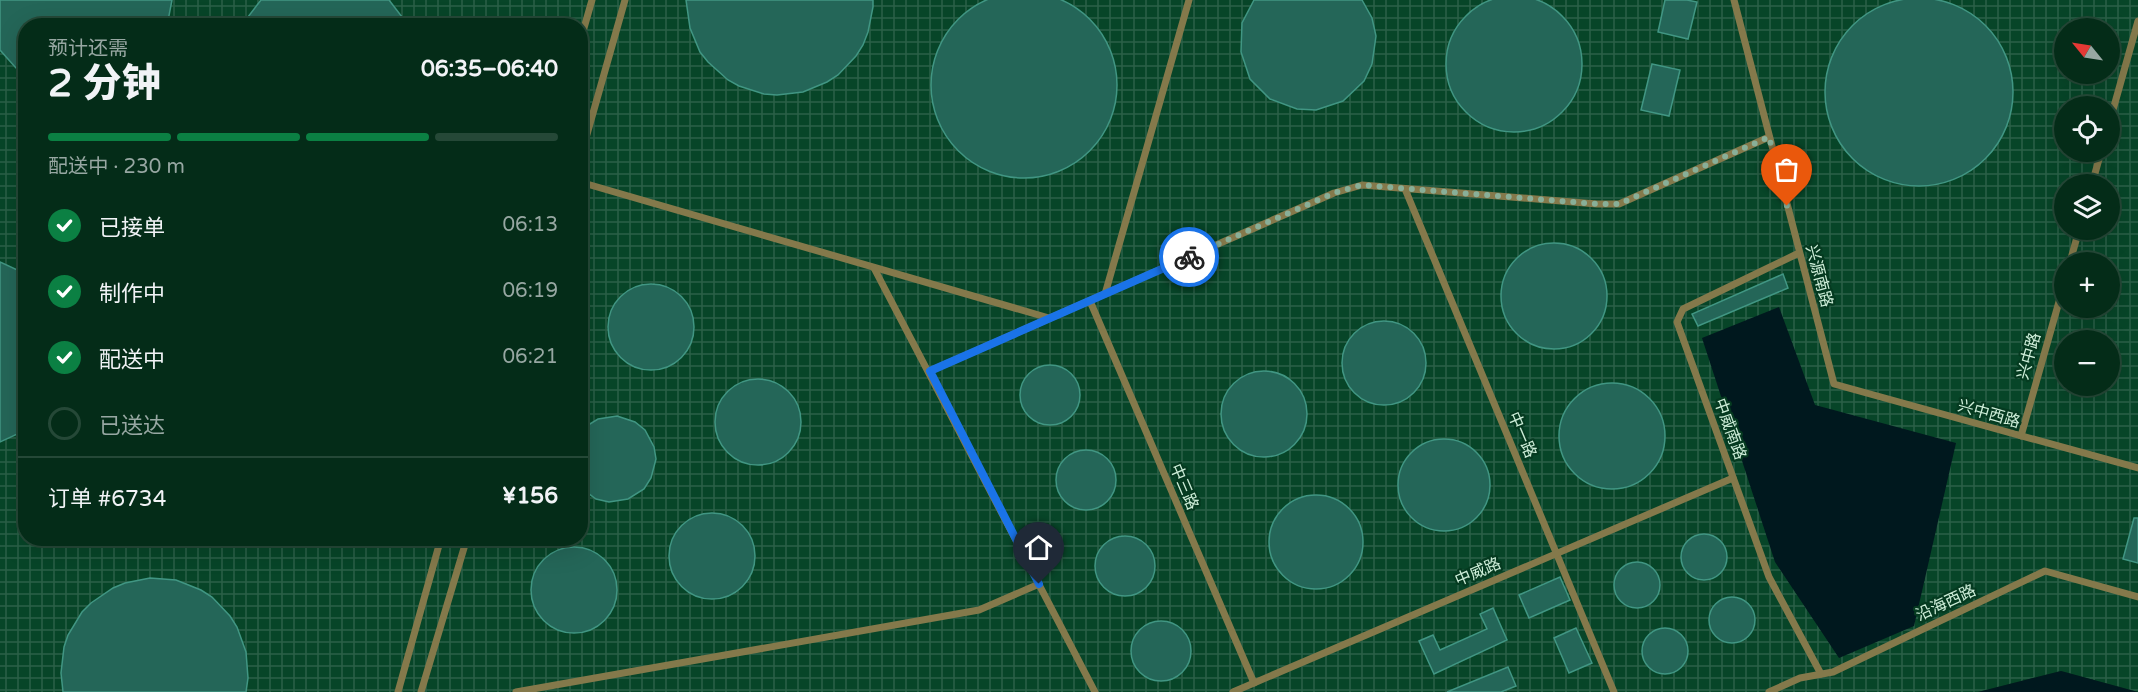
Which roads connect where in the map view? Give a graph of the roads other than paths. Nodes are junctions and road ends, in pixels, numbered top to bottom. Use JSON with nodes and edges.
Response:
{"nodes":[{"id":1,"x":592,"y":0,"type":"edge"},
{"id":2,"x":625,"y":0,"type":"edge"},
{"id":3,"x":1189,"y":0,"type":"edge"},
{"id":4,"x":1734,"y":0,"type":"edge"},
{"id":5,"x":587,"y":18,"type":"edge"},
{"id":6,"x":2138,"y":21,"type":"edge"},
{"id":7,"x":2136,"y":38,"type":"edge"},
{"id":8,"x":2118,"y":96,"type":"edge"},
{"id":9,"x":588,"y":131,"type":"edge"},
{"id":10,"x":1769,"y":137,"type":"junction"},
{"id":11,"x":588,"y":184,"type":"edge"},
{"id":12,"x":1405,"y":189,"type":"junction"},
{"id":13,"x":1800,"y":253,"type":"junction"},
{"id":14,"x":874,"y":268,"type":"junction"},
{"id":15,"x":1105,"y":294,"type":"junction"},
{"id":16,"x":1090,"y":301,"type":"junction"},
{"id":17,"x":1049,"y":318,"type":"junction"},
{"id":18,"x":2054,"y":318,"type":"edge"},
{"id":19,"x":930,"y":371,"type":"junction"},
{"id":20,"x":1834,"y":384,"type":"joint"},
{"id":21,"x":2021,"y":436,"type":"junction"},
{"id":22,"x":2138,"y":468,"type":"edge"},
{"id":23,"x":1733,"y":478,"type":"junction"},
{"id":24,"x":439,"y":546,"type":"edge"},
{"id":25,"x":465,"y":546,"type":"edge"},
{"id":26,"x":1556,"y":554,"type":"junction"},
{"id":27,"x":1039,"y":584,"type":"junction"},
{"id":28,"x":2138,"y":597,"type":"edge"},
{"id":29,"x":1821,"y":674,"type":"junction"},
{"id":30,"x":1254,"y":683,"type":"junction"},
{"id":31,"x":398,"y":692,"type":"edge"},
{"id":32,"x":421,"y":692,"type":"edge"},
{"id":33,"x":516,"y":692,"type":"edge"},
{"id":34,"x":1095,"y":692,"type":"edge"},
{"id":35,"x":1233,"y":692,"type":"edge"},
{"id":36,"x":1614,"y":692,"type":"edge"},
{"id":37,"x":1769,"y":692,"type":"edge"}],
"edges":[{"from":1,"to":5,"type":"lane"},
{"from":2,"to":9,"type":"lane"},
{"from":3,"to":15,"type":"lane"},
{"from":4,"to":10,"type":"lane","name":"兴源南路"},
{"from":6,"to":7,"type":"lane"},
{"from":7,"to":8,"type":"lane"},
{"from":10,"to":12,"type":"lane"},
{"from":10,"to":13,"type":"lane","name":"兴源南路"},
{"from":11,"to":14,"type":"lane"},
{"from":12,"to":15,"type":"lane"},
{"from":12,"to":26,"type":"lane","name":"中一路"},
{"from":13,"to":20,"type":"lane","name":"兴源南路"},
{"from":13,"to":23,"type":"lane","name":"中威南路"},
{"from":14,"to":17,"type":"lane"},
{"from":14,"to":19,"type":"lane"},
{"from":15,"to":16,"type":"lane"},
{"from":16,"to":17,"type":"lane"},
{"from":16,"to":30,"type":"lane","name":"中三路"},
{"from":17,"to":19,"type":"lane"},
{"from":18,"to":21,"type":"lane","name":"兴中路"},
{"from":19,"to":27,"type":"lane"},
{"from":20,"to":21,"type":"lane","name":"兴中西路"},
{"from":21,"to":22,"type":"lane","name":"兴中西路"},
{"from":23,"to":26,"type":"lane","name":"中威路"},
{"from":23,"to":29,"type":"lane","name":"中威南路"},
{"from":24,"to":31,"type":"lane"},
{"from":25,"to":32,"type":"lane"},
{"from":26,"to":30,"type":"lane","name":"中威路"},
{"from":26,"to":36,"type":"lane","name":"中一路"},
{"from":27,"to":33,"type":"lane"},
{"from":27,"to":34,"type":"lane"},
{"from":28,"to":29,"type":"lane","name":"沿海西路"},
{"from":29,"to":37,"type":"lane","name":"沿海西路"},
{"from":30,"to":35,"type":"lane","name":"中威路"}]}
